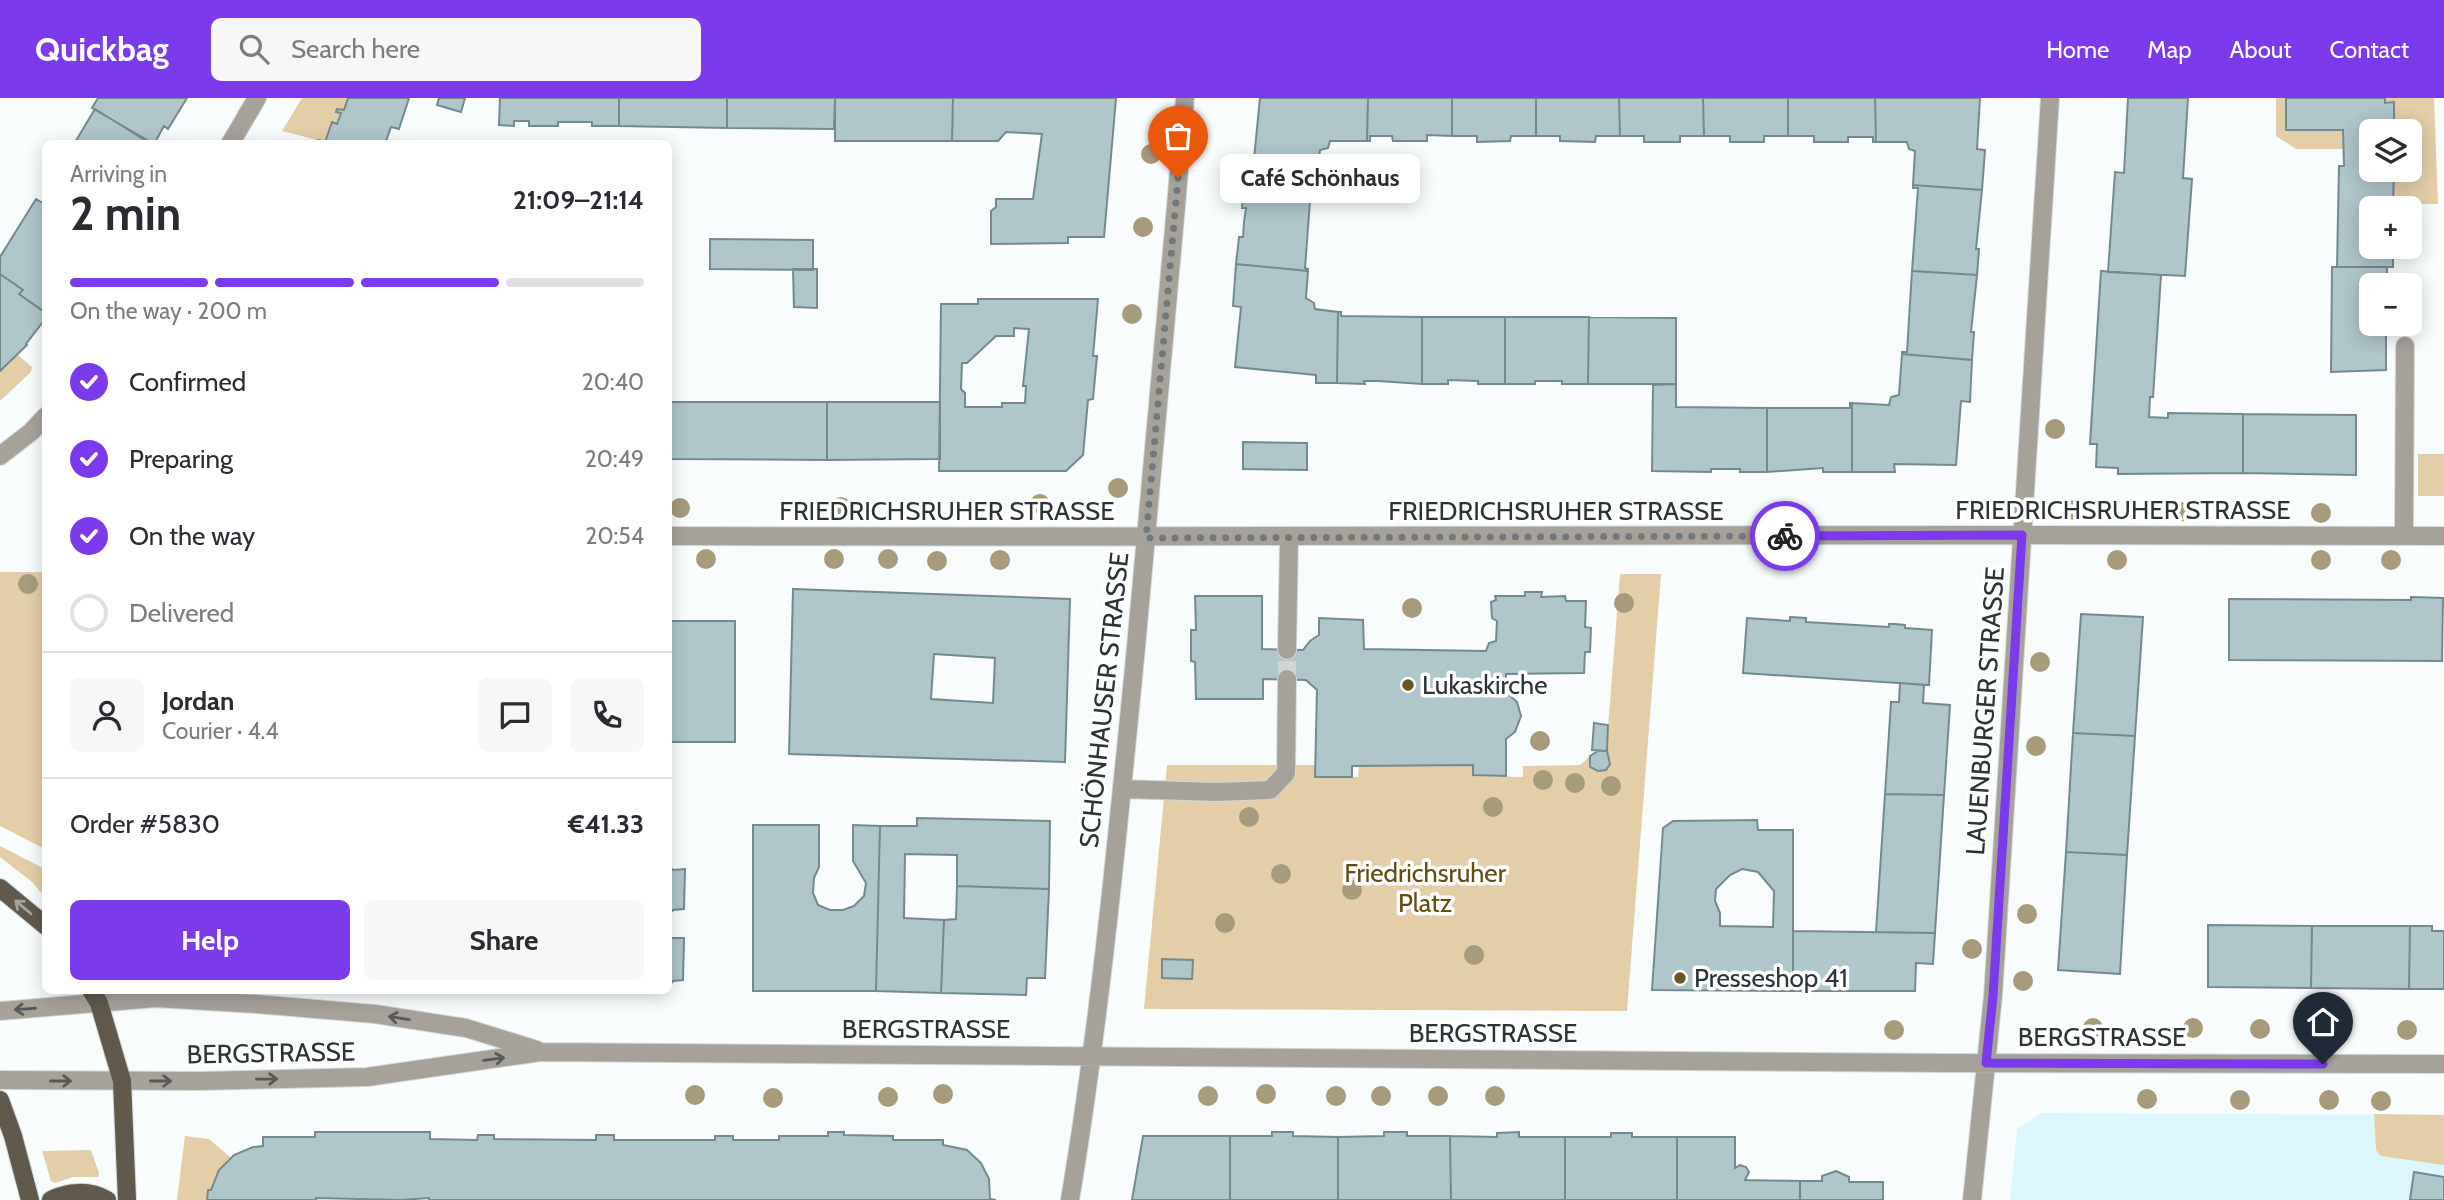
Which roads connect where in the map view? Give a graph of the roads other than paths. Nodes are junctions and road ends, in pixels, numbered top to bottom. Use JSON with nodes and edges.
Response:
{"nodes":[{"id":1,"x":257,"y":98,"type":"edge"},
{"id":2,"x":1185,"y":98,"type":"edge"},
{"id":3,"x":2050,"y":98,"type":"edge"},
{"id":4,"x":232,"y":140,"type":"edge"},
{"id":5,"x":2405,"y":346,"type":"dead end"},
{"id":6,"x":42,"y":420,"type":"edge"},
{"id":7,"x":0,"y":456,"type":"edge"},
{"id":8,"x":2022,"y":535,"type":"junction"},
{"id":9,"x":672,"y":536,"type":"edge"},
{"id":10,"x":2404,"y":536,"type":"junction"},
{"id":11,"x":2444,"y":536,"type":"edge"},
{"id":12,"x":1146,"y":538,"type":"junction"},
{"id":13,"x":1289,"y":538,"type":"junction"},
{"id":14,"x":1287,"y":650,"type":"tunnel mouth"},
{"id":15,"x":1287,"y":679,"type":"tunnel mouth"},
{"id":16,"x":1122,"y":789,"type":"junction"},
{"id":17,"x":0,"y":888,"type":"edge"},
{"id":18,"x":42,"y":923,"type":"edge"},
{"id":19,"x":95,"y":997,"type":"edge"},
{"id":20,"x":0,"y":1010,"type":"edge"},
{"id":21,"x":541,"y":1052,"type":"junction"},
{"id":22,"x":1092,"y":1056,"type":"junction"},
{"id":23,"x":1986,"y":1063,"type":"junction"},
{"id":24,"x":2444,"y":1064,"type":"edge"},
{"id":25,"x":0,"y":1080,"type":"edge"},
{"id":26,"x":122,"y":1081,"type":"junction"},
{"id":27,"x":0,"y":1100,"type":"edge"},
{"id":28,"x":30,"y":1200,"type":"edge"},
{"id":29,"x":51,"y":1200,"type":"edge"},
{"id":30,"x":107,"y":1200,"type":"edge"},
{"id":31,"x":127,"y":1200,"type":"edge"},
{"id":32,"x":1070,"y":1200,"type":"edge"},
{"id":33,"x":1972,"y":1200,"type":"edge"}],
"edges":[{"from":1,"to":4,"type":"street"},
{"from":2,"to":12,"type":"street","name":"SCHÖNHAUSER STRASSE"},
{"from":3,"to":8,"type":"street","name":"LAUENBURGER STRASSE"},
{"from":5,"to":10,"type":"street"},
{"from":6,"to":7,"type":"street"},
{"from":8,"to":10,"type":"street","name":"FRIEDRICHSRUHER STRASSE"},
{"from":8,"to":13,"type":"street","name":"FRIEDRICHSRUHER STRASSE"},
{"from":8,"to":23,"type":"street","name":"LAUENBURGER STRASSE"},
{"from":9,"to":12,"type":"street","name":"FRIEDRICHSRUHER STRASSE"},
{"from":10,"to":11,"type":"street","name":"FRIEDRICHSRUHER STRASSE"},
{"from":12,"to":13,"type":"street","name":"FRIEDRICHSRUHER STRASSE"},
{"from":12,"to":16,"type":"street","name":"SCHÖNHAUSER STRASSE"},
{"from":13,"to":14,"type":"street"},
{"from":15,"to":16,"type":"street"},
{"from":16,"to":22,"type":"street","name":"SCHÖNHAUSER STRASSE"},
{"from":18,"to":17,"type":"main road","one_way":true},
{"from":19,"to":20,"type":"street","name":"BERGSTRASSE","one_way":true},
{"from":21,"to":19,"type":"street","name":"BERGSTRASSE","one_way":true},
{"from":19,"to":26,"type":"main road"},
{"from":21,"to":22,"type":"street","name":"BERGSTRASSE"},
{"from":26,"to":21,"type":"street","name":"BERGSTRASSE","one_way":true},
{"from":22,"to":23,"type":"street","name":"BERGSTRASSE"},
{"from":22,"to":32,"type":"street","name":"SCHÖNHAUSER STRASSE"},
{"from":23,"to":24,"type":"street","name":"BERGSTRASSE"},
{"from":23,"to":33,"type":"street","name":"LAUENBURGER STRASSE"},
{"from":25,"to":26,"type":"street","name":"BERGSTRASSE","one_way":true},
{"from":26,"to":31,"type":"main road"},
{"from":27,"to":28,"type":"main road"},
{"from":29,"to":30,"type":"main road"}]}
